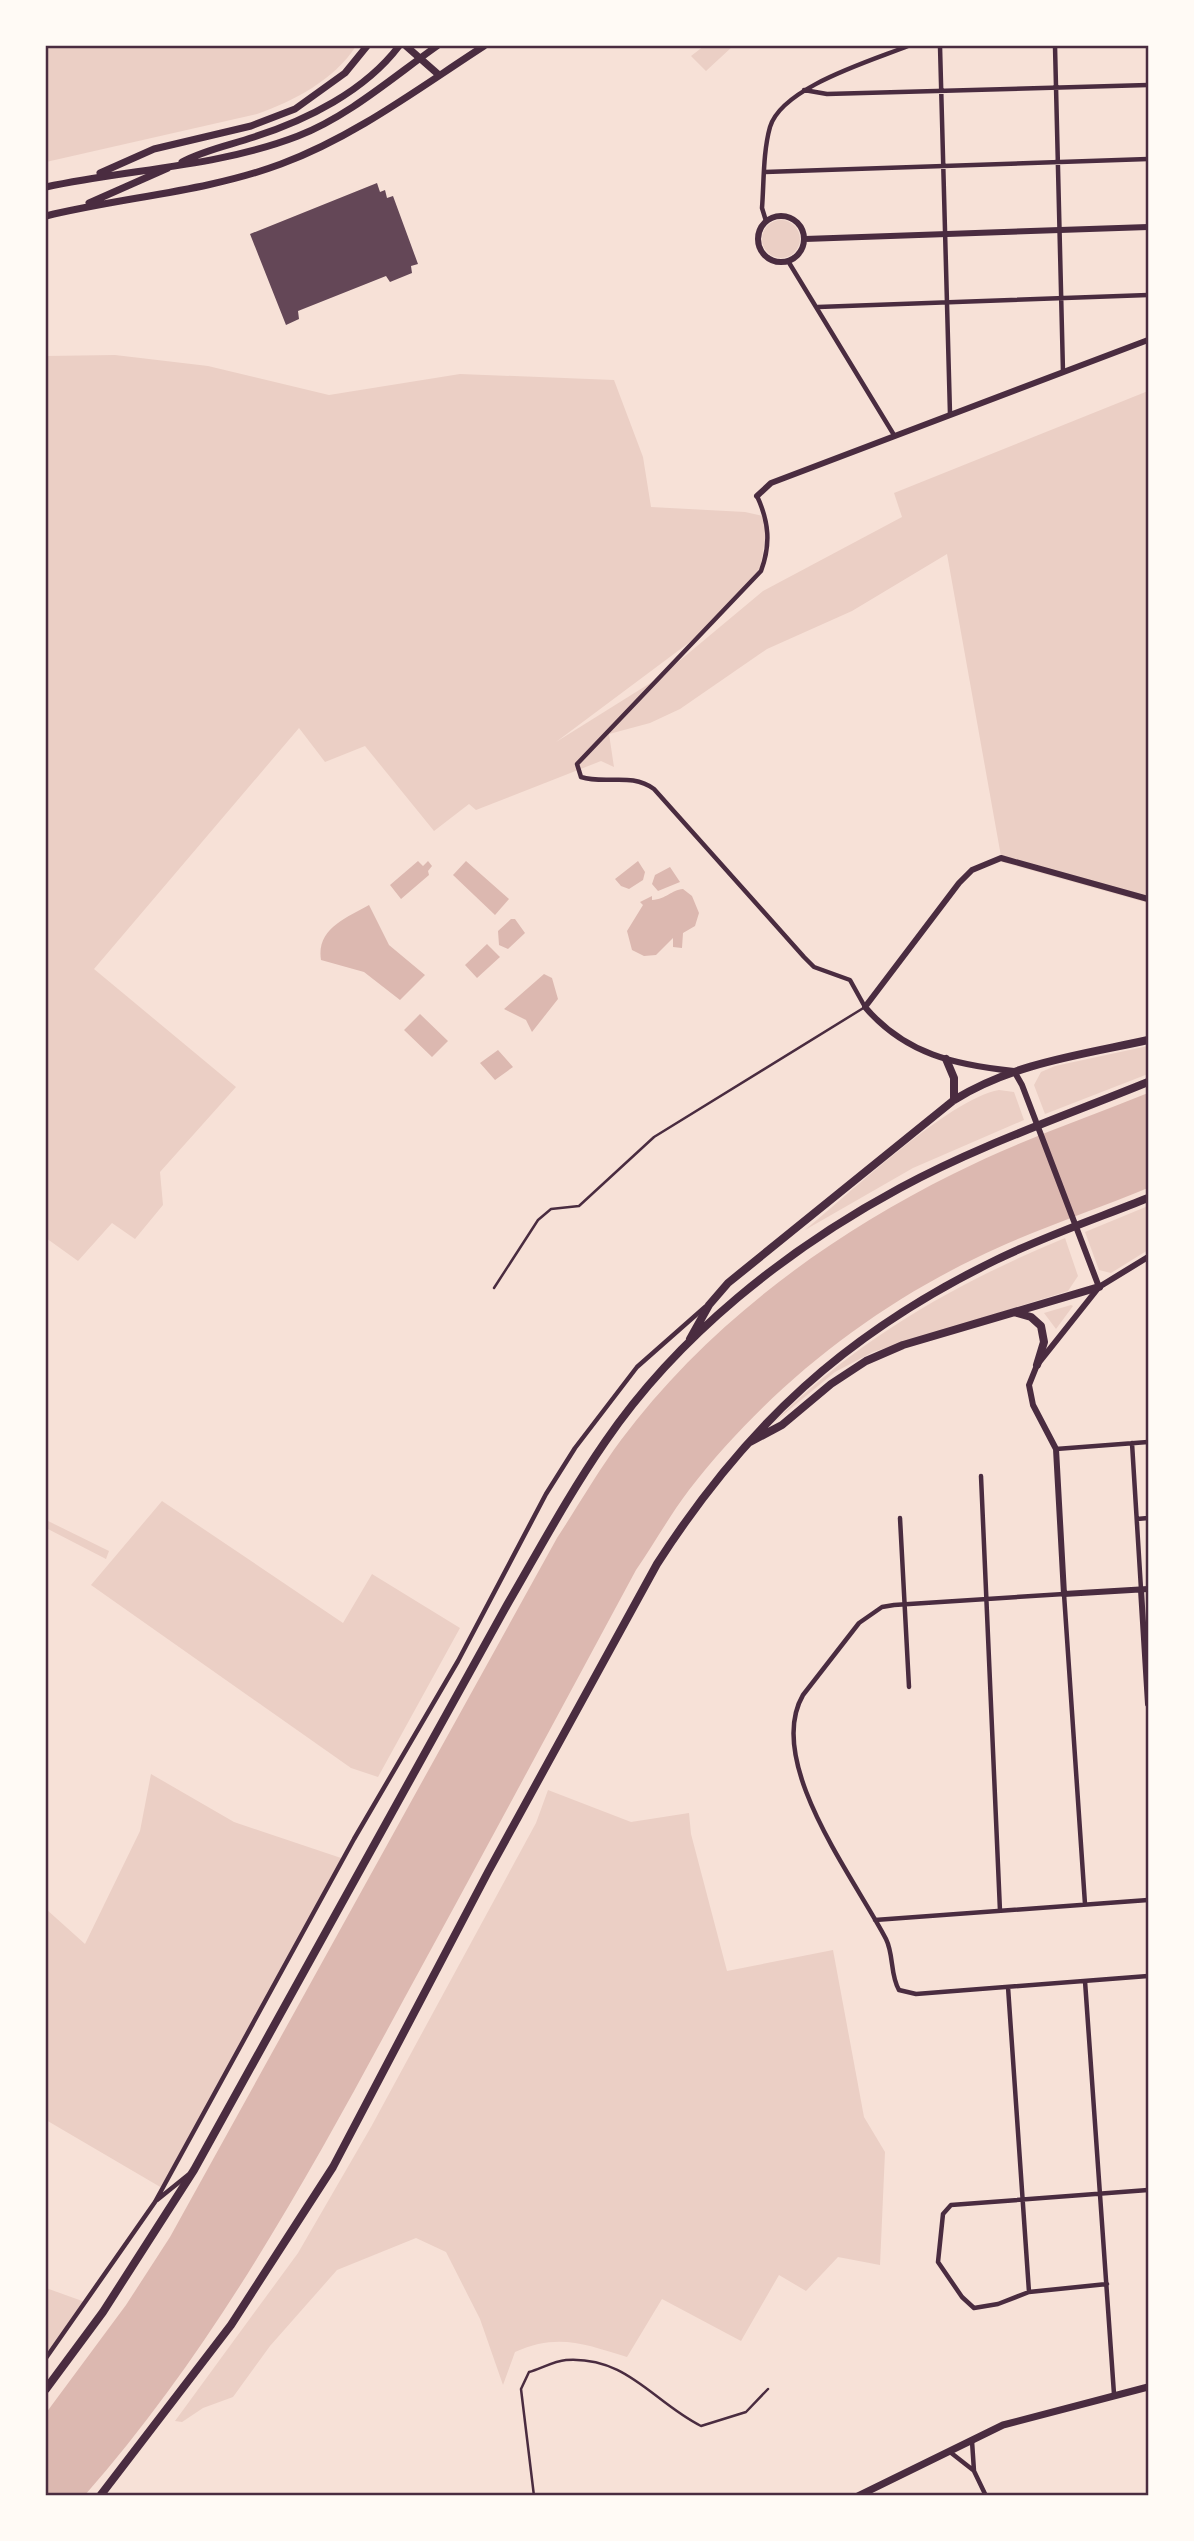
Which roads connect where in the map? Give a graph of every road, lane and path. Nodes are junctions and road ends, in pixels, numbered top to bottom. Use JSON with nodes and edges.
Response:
{"nodes":[{"id":1,"x":367,"y":46,"type":"edge"},
{"id":2,"x":399,"y":46,"type":"edge"},
{"id":3,"x":406,"y":46,"type":"edge"},
{"id":4,"x":437,"y":46,"type":"edge"},
{"id":5,"x":484,"y":46,"type":"edge"},
{"id":6,"x":908,"y":46,"type":"edge"},
{"id":7,"x":940,"y":46,"type":"edge"},
{"id":8,"x":1055,"y":46,"type":"edge"},
{"id":9,"x":418,"y":59,"type":"junction"},
{"id":10,"x":439,"y":75,"type":"junction"},
{"id":11,"x":1149,"y":85,"type":"edge"},
{"id":12,"x":1056,"y":88,"type":"junction"},
{"id":13,"x":804,"y":90,"type":"junction"},
{"id":14,"x":941,"y":91,"type":"junction"},
{"id":15,"x":1149,"y":159,"type":"edge"},
{"id":16,"x":1058,"y":162,"type":"junction"},
{"id":17,"x":176,"y":165,"type":"junction"},
{"id":18,"x":943,"y":166,"type":"junction"},
{"id":19,"x":765,"y":172,"type":"junction"},
{"id":20,"x":95,"y":176,"type":"junction"},
{"id":21,"x":46,"y":187,"type":"edge"},
{"id":22,"x":75,"y":209,"type":"junction"},
{"id":23,"x":46,"y":216,"type":"edge"},
{"id":24,"x":766,"y":221,"type":"junction"},
{"id":25,"x":1149,"y":227,"type":"edge"},
{"id":26,"x":1059,"y":230,"type":"junction"},
{"id":27,"x":945,"y":234,"type":"junction"},
{"id":28,"x":804,"y":239,"type":"junction"},
{"id":29,"x":788,"y":261,"type":"junction"},
{"id":30,"x":1149,"y":295,"type":"edge"},
{"id":31,"x":1061,"y":298,"type":"junction"},
{"id":32,"x":947,"y":302,"type":"junction"},
{"id":33,"x":818,"y":307,"type":"junction"},
{"id":34,"x":1149,"y":340,"type":"edge"},
{"id":35,"x":1063,"y":372,"type":"junction"},
{"id":36,"x":950,"y":414,"type":"junction"},
{"id":37,"x":894,"y":435,"type":"junction"},
{"id":38,"x":757,"y":496,"type":"joint"},
{"id":39,"x":1149,"y":899,"type":"edge"},
{"id":40,"x":865,"y":1007,"type":"junction"},
{"id":41,"x":1149,"y":1040,"type":"edge"},
{"id":42,"x":946,"y":1059,"type":"junction"},
{"id":43,"x":1014,"y":1071,"type":"junction"},
{"id":44,"x":1149,"y":1082,"type":"edge"},
{"id":45,"x":954,"y":1100,"type":"junction"},
{"id":46,"x":1149,"y":1198,"type":"edge"},
{"id":47,"x":1149,"y":1257,"type":"edge"},
{"id":48,"x":1099,"y":1287,"type":"junction"},
{"id":49,"x":494,"y":1289,"type":"dead end"},
{"id":50,"x":709,"y":1305,"type":"junction"},
{"id":51,"x":1017,"y":1312,"type":"junction"},
{"id":52,"x":685,"y":1346,"type":"junction"},
{"id":53,"x":1037,"y":1365,"type":"junction"},
{"id":54,"x":1149,"y":1442,"type":"edge"},
{"id":55,"x":1132,"y":1443,"type":"junction"},
{"id":56,"x":741,"y":1447,"type":"junction"},
{"id":57,"x":1056,"y":1449,"type":"junction"},
{"id":58,"x":981,"y":1476,"type":"dead end"},
{"id":59,"x":900,"y":1518,"type":"dead end"},
{"id":60,"x":1149,"y":1518,"type":"edge"},
{"id":61,"x":1137,"y":1519,"type":"junction"},
{"id":62,"x":1145,"y":1589,"type":"edge"},
{"id":63,"x":1063,"y":1594,"type":"junction"},
{"id":64,"x":986,"y":1600,"type":"junction"},
{"id":65,"x":906,"y":1604,"type":"junction"},
{"id":66,"x":909,"y":1687,"type":"dead end"},
{"id":67,"x":1149,"y":1704,"type":"edge"},
{"id":68,"x":1149,"y":1900,"type":"edge"},
{"id":69,"x":1085,"y":1904,"type":"junction"},
{"id":70,"x":1000,"y":1911,"type":"junction"},
{"id":71,"x":875,"y":1920,"type":"junction"},
{"id":72,"x":1149,"y":1976,"type":"edge"},
{"id":73,"x":1085,"y":1981,"type":"junction"},
{"id":74,"x":1008,"y":1987,"type":"junction"},
{"id":75,"x":194,"y":2171,"type":"junction"},
{"id":76,"x":1149,"y":2190,"type":"edge"},
{"id":77,"x":1102,"y":2193,"type":"junction"},
{"id":78,"x":1021,"y":2199,"type":"junction"},
{"id":79,"x":155,"y":2202,"type":"junction"},
{"id":80,"x":1107,"y":2284,"type":"junction"},
{"id":81,"x":1029,"y":2292,"type":"junction"},
{"id":82,"x":46,"y":2358,"type":"edge"},
{"id":83,"x":1149,"y":2387,"type":"edge"},
{"id":84,"x":46,"y":2389,"type":"edge"},
{"id":85,"x":768,"y":2389,"type":"dead end"},
{"id":86,"x":1114,"y":2395,"type":"junction"},
{"id":87,"x":972,"y":2441,"type":"junction"},
{"id":88,"x":950,"y":2452,"type":"junction"},
{"id":89,"x":974,"y":2471,"type":"junction"},
{"id":90,"x":100,"y":2496,"type":"edge"},
{"id":91,"x":534,"y":2496,"type":"edge"},
{"id":92,"x":858,"y":2496,"type":"edge"},
{"id":93,"x":986,"y":2496,"type":"edge"}],
"edges":[{"from":1,"to":20,"type":"main road"},
{"from":2,"to":17,"type":"main road"},
{"from":3,"to":9,"type":"main road"},
{"from":4,"to":9,"type":"main road"},
{"from":5,"to":10,"type":"main road"},
{"from":6,"to":13,"type":"street"},
{"from":7,"to":14,"type":"street"},
{"from":8,"to":12,"type":"street"},
{"from":9,"to":10,"type":"main road"},
{"from":9,"to":17,"type":"main road"},
{"from":10,"to":22,"type":"main road"},
{"from":11,"to":12,"type":"street"},
{"from":12,"to":14,"type":"street"},
{"from":12,"to":16,"type":"street"},
{"from":13,"to":14,"type":"street"},
{"from":13,"to":19,"type":"street"},
{"from":14,"to":18,"type":"street"},
{"from":15,"to":16,"type":"street"},
{"from":16,"to":18,"type":"street"},
{"from":16,"to":26,"type":"street"},
{"from":17,"to":20,"type":"main road"},
{"from":17,"to":22,"type":"main road"},
{"from":18,"to":19,"type":"street"},
{"from":18,"to":27,"type":"street"},
{"from":19,"to":24,"type":"street"},
{"from":20,"to":21,"type":"main road"},
{"from":22,"to":23,"type":"main road"},
{"from":24,"to":28,"type":"street"},
{"from":24,"to":29,"type":"street"},
{"from":25,"to":26,"type":"street"},
{"from":26,"to":27,"type":"street"},
{"from":26,"to":31,"type":"street"},
{"from":27,"to":28,"type":"street"},
{"from":27,"to":32,"type":"street"},
{"from":28,"to":29,"type":"street"},
{"from":29,"to":33,"type":"street"},
{"from":30,"to":31,"type":"street"},
{"from":31,"to":32,"type":"street"},
{"from":31,"to":35,"type":"street"},
{"from":32,"to":33,"type":"street"},
{"from":32,"to":36,"type":"street"},
{"from":33,"to":37,"type":"street"},
{"from":34,"to":35,"type":"street"},
{"from":35,"to":36,"type":"street"},
{"from":36,"to":37,"type":"street"},
{"from":37,"to":38,"type":"street"},
{"from":38,"to":40,"type":"street"},
{"from":39,"to":40,"type":"street"},
{"from":40,"to":42,"type":"street"},
{"from":40,"to":49,"type":"lane"},
{"from":41,"to":43,"type":"highway"},
{"from":42,"to":43,"type":"street"},
{"from":42,"to":45,"type":"highway"},
{"from":43,"to":45,"type":"highway"},
{"from":43,"to":48,"type":"street"},
{"from":44,"to":52,"type":"highway"},
{"from":45,"to":50,"type":"highway"},
{"from":46,"to":56,"type":"highway"},
{"from":47,"to":48,"type":"street"},
{"from":48,"to":51,"type":"highway"},
{"from":48,"to":53,"type":"street"},
{"from":50,"to":52,"type":"highway"},
{"from":50,"to":79,"type":"street"},
{"from":51,"to":53,"type":"highway"},
{"from":51,"to":56,"type":"highway"},
{"from":52,"to":75,"type":"highway"},
{"from":53,"to":57,"type":"street"},
{"from":54,"to":55,"type":"street"},
{"from":55,"to":57,"type":"street"},
{"from":55,"to":61,"type":"street"},
{"from":56,"to":90,"type":"highway"},
{"from":57,"to":63,"type":"street"},
{"from":58,"to":64,"type":"street"},
{"from":59,"to":65,"type":"street"},
{"from":60,"to":61,"type":"street"},
{"from":61,"to":62,"type":"street"},
{"from":62,"to":63,"type":"street"},
{"from":62,"to":67,"type":"street"},
{"from":63,"to":64,"type":"street"},
{"from":63,"to":69,"type":"street"},
{"from":64,"to":65,"type":"street"},
{"from":64,"to":70,"type":"street"},
{"from":65,"to":66,"type":"street"},
{"from":65,"to":71,"type":"street"},
{"from":68,"to":69,"type":"street"},
{"from":69,"to":70,"type":"street"},
{"from":70,"to":71,"type":"street"},
{"from":71,"to":74,"type":"street"},
{"from":72,"to":73,"type":"street"},
{"from":73,"to":74,"type":"street"},
{"from":73,"to":77,"type":"street"},
{"from":74,"to":78,"type":"street"},
{"from":75,"to":79,"type":"street"},
{"from":75,"to":84,"type":"highway"},
{"from":76,"to":77,"type":"street"},
{"from":77,"to":78,"type":"street"},
{"from":77,"to":80,"type":"street"},
{"from":78,"to":81,"type":"street"},
{"from":78,"to":81,"type":"street"},
{"from":79,"to":82,"type":"street"},
{"from":80,"to":81,"type":"street"},
{"from":80,"to":86,"type":"street"},
{"from":83,"to":86,"type":"main road"},
{"from":85,"to":91,"type":"lane"},
{"from":86,"to":87,"type":"main road"},
{"from":87,"to":88,"type":"main road"},
{"from":87,"to":89,"type":"street"},
{"from":88,"to":89,"type":"street"},
{"from":88,"to":92,"type":"main road"},
{"from":89,"to":93,"type":"street"}]}
